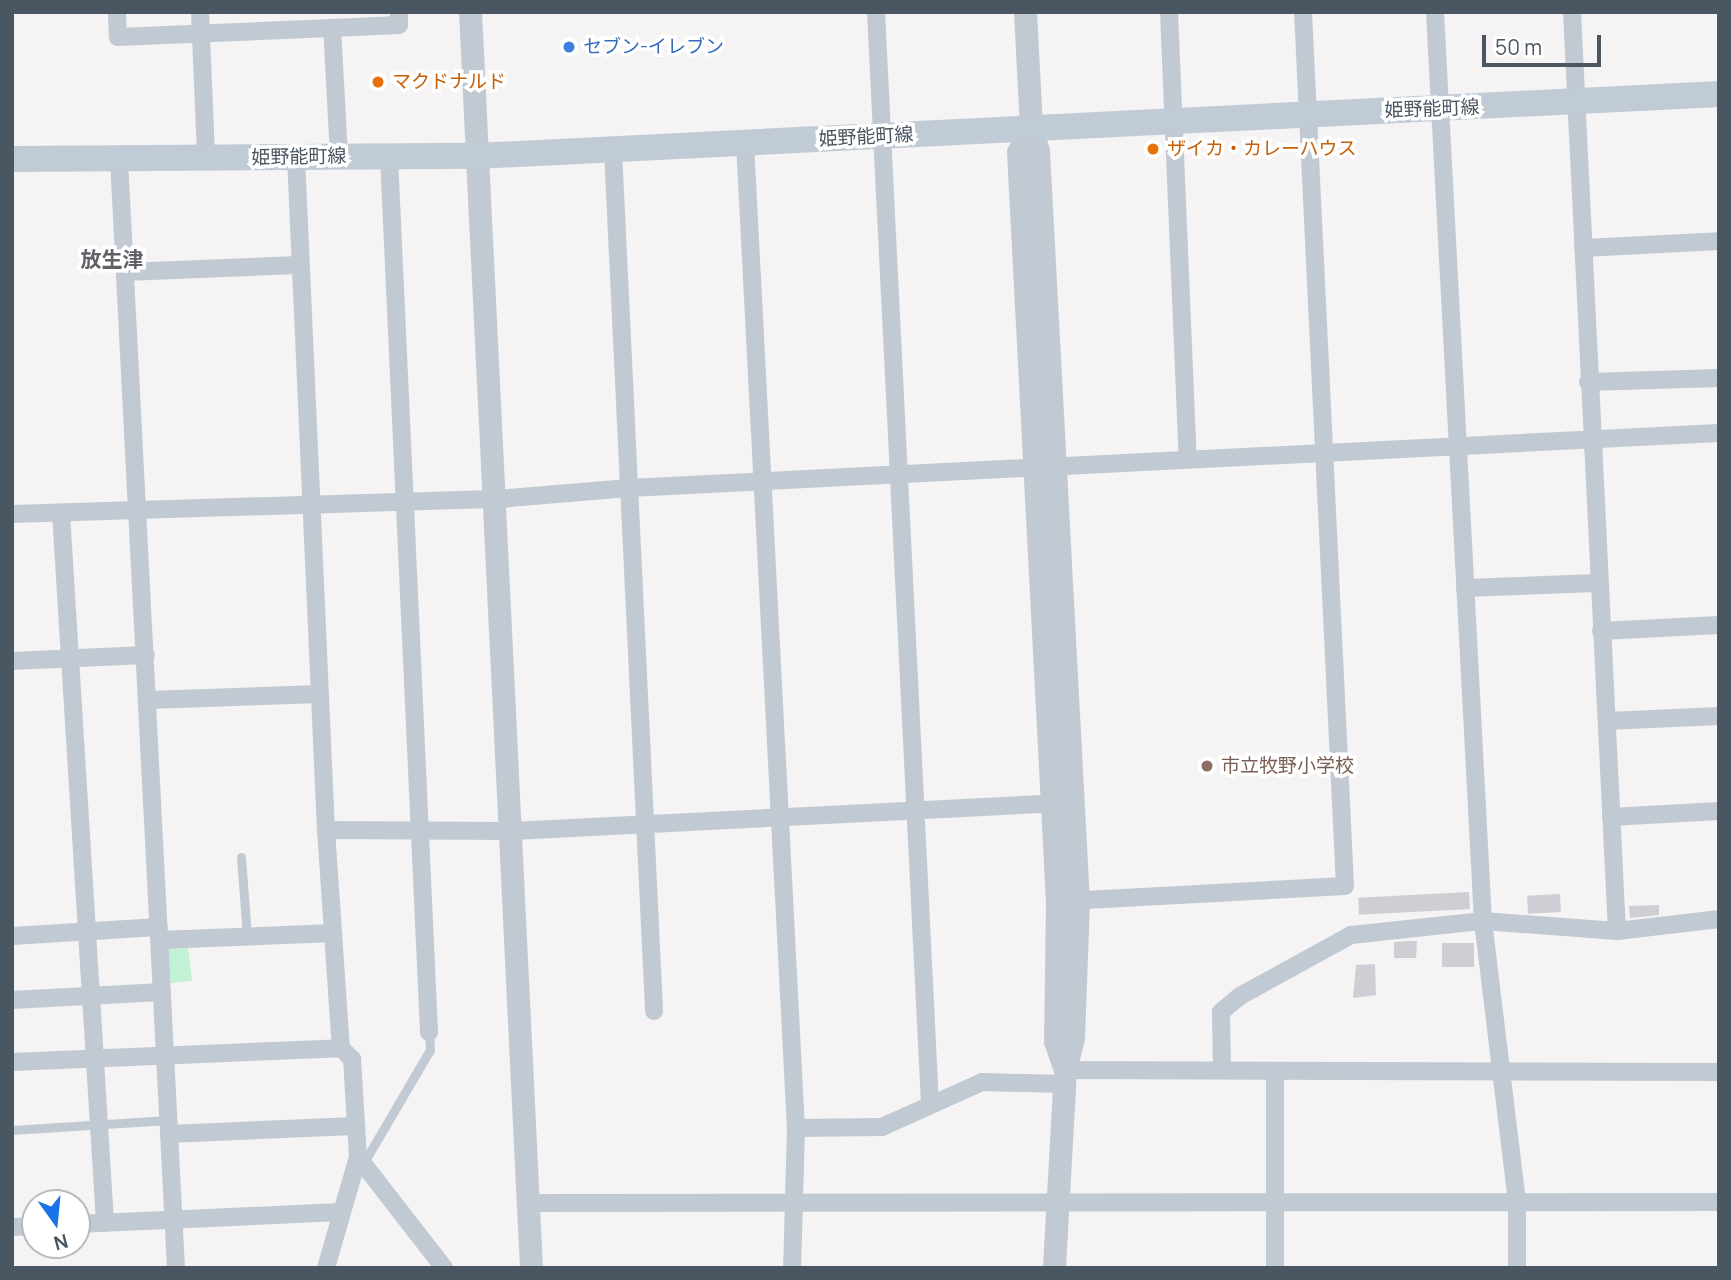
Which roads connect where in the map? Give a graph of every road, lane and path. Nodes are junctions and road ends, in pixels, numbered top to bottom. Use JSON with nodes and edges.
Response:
{"nodes":[{"id":1,"x":117,"y":12,"type":"edge"},
{"id":2,"x":200,"y":12,"type":"edge"},
{"id":3,"x":399,"y":12,"type":"edge"},
{"id":4,"x":470,"y":12,"type":"edge"},
{"id":5,"x":876,"y":12,"type":"edge"},
{"id":6,"x":1025,"y":12,"type":"edge"},
{"id":7,"x":1169,"y":12,"type":"edge"},
{"id":8,"x":1303,"y":12,"type":"edge"},
{"id":9,"x":1435,"y":12,"type":"edge"},
{"id":10,"x":1572,"y":12,"type":"edge"},
{"id":11,"x":332,"y":28,"type":"junction"},
{"id":12,"x":201,"y":33,"type":"junction"},
{"id":13,"x":1719,"y":94,"type":"edge"},
{"id":14,"x":1577,"y":103,"type":"junction"},
{"id":15,"x":1442,"y":109,"type":"junction"},
{"id":16,"x":1308,"y":114,"type":"junction"},
{"id":17,"x":1172,"y":122,"type":"junction"},
{"id":18,"x":1031,"y":128,"type":"junction"},
{"id":19,"x":881,"y":136,"type":"junction"},
{"id":20,"x":745,"y":143,"type":"junction"},
{"id":21,"x":613,"y":150,"type":"junction"},
{"id":22,"x":339,"y":156,"type":"junction"},
{"id":23,"x":477,"y":156,"type":"junction"},
{"id":24,"x":296,"y":157,"type":"junction"},
{"id":25,"x":389,"y":157,"type":"junction"},
{"id":26,"x":206,"y":158,"type":"junction"},
{"id":27,"x":12,"y":159,"type":"edge"},
{"id":28,"x":119,"y":159,"type":"junction"},
{"id":29,"x":1719,"y":241,"type":"edge"},
{"id":30,"x":1583,"y":248,"type":"junction"},
{"id":31,"x":298,"y":265,"type":"junction"},
{"id":32,"x":126,"y":272,"type":"junction"},
{"id":33,"x":1719,"y":378,"type":"edge"},
{"id":34,"x":1588,"y":382,"type":"junction"},
{"id":35,"x":1719,"y":433,"type":"edge"},
{"id":36,"x":1590,"y":439,"type":"junction"},
{"id":37,"x":1457,"y":447,"type":"junction"},
{"id":38,"x":1325,"y":453,"type":"junction"},
{"id":39,"x":1188,"y":460,"type":"junction"},
{"id":40,"x":1045,"y":468,"type":"junction"},
{"id":41,"x":898,"y":474,"type":"junction"},
{"id":42,"x":762,"y":482,"type":"junction"},
{"id":43,"x":629,"y":488,"type":"junction"},
{"id":44,"x":494,"y":499,"type":"junction"},
{"id":45,"x":406,"y":502,"type":"junction"},
{"id":46,"x":311,"y":505,"type":"junction"},
{"id":47,"x":138,"y":510,"type":"junction"},
{"id":48,"x":61,"y":513,"type":"junction"},
{"id":49,"x":12,"y":514,"type":"edge"},
{"id":50,"x":1598,"y":583,"type":"junction"},
{"id":51,"x":1465,"y":588,"type":"junction"},
{"id":52,"x":1719,"y":625,"type":"edge"},
{"id":53,"x":1601,"y":631,"type":"junction"},
{"id":54,"x":146,"y":655,"type":"junction"},
{"id":55,"x":70,"y":659,"type":"junction"},
{"id":56,"x":12,"y":662,"type":"edge"},
{"id":57,"x":320,"y":694,"type":"junction"},
{"id":58,"x":148,"y":700,"type":"junction"},
{"id":59,"x":1719,"y":716,"type":"edge"},
{"id":60,"x":1606,"y":721,"type":"junction"},
{"id":61,"x":1062,"y":803,"type":"junction"},
{"id":62,"x":916,"y":809,"type":"junction"},
{"id":63,"x":1719,"y":811,"type":"edge"},
{"id":64,"x":778,"y":816,"type":"junction"},
{"id":65,"x":1611,"y":817,"type":"junction"},
{"id":66,"x":644,"y":823,"type":"junction"},
{"id":67,"x":326,"y":830,"type":"junction"},
{"id":68,"x":419,"y":830,"type":"junction"},
{"id":69,"x":513,"y":831,"type":"junction"},
{"id":70,"x":241,"y":857,"type":"dead end"},
{"id":71,"x":1067,"y":901,"type":"junction"},
{"id":72,"x":1719,"y":919,"type":"edge"},
{"id":73,"x":1483,"y":921,"type":"junction"},
{"id":74,"x":1617,"y":931,"type":"junction"},
{"id":75,"x":87,"y":932,"type":"junction"},
{"id":76,"x":333,"y":933,"type":"junction"},
{"id":77,"x":159,"y":934,"type":"junction"},
{"id":78,"x":12,"y":936,"type":"edge"},
{"id":79,"x":247,"y":937,"type":"junction"},
{"id":80,"x":162,"y":992,"type":"junction"},
{"id":81,"x":91,"y":996,"type":"junction"},
{"id":82,"x":12,"y":1000,"type":"edge"},
{"id":83,"x":654,"y":1011,"type":"dead end"},
{"id":84,"x":429,"y":1032,"type":"joint"},
{"id":85,"x":341,"y":1048,"type":"junction"},
{"id":86,"x":165,"y":1055,"type":"junction"},
{"id":87,"x":95,"y":1059,"type":"junction"},
{"id":88,"x":12,"y":1062,"type":"edge"},
{"id":89,"x":1500,"y":1068,"type":"junction"},
{"id":90,"x":1222,"y":1070,"type":"junction"},
{"id":91,"x":1275,"y":1072,"type":"junction"},
{"id":92,"x":1719,"y":1072,"type":"edge"},
{"id":93,"x":1065,"y":1077,"type":"junction"},
{"id":94,"x":930,"y":1104,"type":"junction"},
{"id":95,"x":99,"y":1124,"type":"junction"},
{"id":96,"x":354,"y":1126,"type":"junction"},
{"id":97,"x":169,"y":1127,"type":"junction"},
{"id":98,"x":796,"y":1128,"type":"junction"},
{"id":99,"x":12,"y":1130,"type":"edge"},
{"id":100,"x":360,"y":1160,"type":"junction"},
{"id":101,"x":1061,"y":1201,"type":"junction"},
{"id":102,"x":1719,"y":1202,"type":"edge"},
{"id":103,"x":528,"y":1203,"type":"junction"},
{"id":104,"x":795,"y":1203,"type":"junction"},
{"id":105,"x":1517,"y":1203,"type":"junction"},
{"id":106,"x":1275,"y":1204,"type":"junction"},
{"id":107,"x":340,"y":1212,"type":"junction"},
{"id":108,"x":173,"y":1220,"type":"junction"},
{"id":109,"x":105,"y":1223,"type":"junction"},
{"id":110,"x":91,"y":1224,"type":"edge"},
{"id":111,"x":176,"y":1268,"type":"edge"},
{"id":112,"x":326,"y":1268,"type":"edge"},
{"id":113,"x":444,"y":1268,"type":"edge"},
{"id":114,"x":531,"y":1268,"type":"edge"},
{"id":115,"x":792,"y":1268,"type":"edge"},
{"id":116,"x":1054,"y":1268,"type":"edge"},
{"id":117,"x":1275,"y":1268,"type":"edge"},
{"id":118,"x":1517,"y":1268,"type":"edge"}],
"edges":[{"from":1,"to":12,"type":"street"},
{"from":2,"to":12,"type":"street"},
{"from":3,"to":11,"type":"street"},
{"from":4,"to":23,"type":"street"},
{"from":5,"to":19,"type":"street"},
{"from":6,"to":18,"type":"street"},
{"from":7,"to":17,"type":"street"},
{"from":8,"to":16,"type":"street"},
{"from":9,"to":15,"type":"street"},
{"from":10,"to":14,"type":"street"},
{"from":11,"to":12,"type":"street"},
{"from":11,"to":22,"type":"street"},
{"from":12,"to":26,"type":"street"},
{"from":13,"to":14,"type":"main road","name":"姫野能町線"},
{"from":14,"to":15,"type":"main road","name":"姫野能町線"},
{"from":14,"to":30,"type":"street"},
{"from":15,"to":16,"type":"main road","name":"姫野能町線"},
{"from":15,"to":37,"type":"street"},
{"from":16,"to":17,"type":"main road","name":"姫野能町線"},
{"from":16,"to":38,"type":"street"},
{"from":17,"to":18,"type":"main road","name":"姫野能町線"},
{"from":17,"to":39,"type":"street"},
{"from":18,"to":19,"type":"main road","name":"姫野能町線"},
{"from":18,"to":40,"type":"street"},
{"from":19,"to":20,"type":"main road","name":"姫野能町線"},
{"from":19,"to":41,"type":"street"},
{"from":20,"to":21,"type":"main road","name":"姫野能町線"},
{"from":20,"to":42,"type":"street"},
{"from":21,"to":23,"type":"main road","name":"姫野能町線"},
{"from":21,"to":43,"type":"street"},
{"from":22,"to":24,"type":"main road","name":"姫野能町線"},
{"from":22,"to":25,"type":"main road","name":"姫野能町線"},
{"from":23,"to":25,"type":"main road","name":"姫野能町線"},
{"from":23,"to":44,"type":"street"},
{"from":24,"to":26,"type":"main road","name":"姫野能町線"},
{"from":24,"to":31,"type":"street"},
{"from":25,"to":45,"type":"street"},
{"from":26,"to":28,"type":"main road","name":"姫野能町線"},
{"from":27,"to":28,"type":"main road","name":"姫野能町線"},
{"from":28,"to":32,"type":"street"},
{"from":29,"to":30,"type":"street"},
{"from":30,"to":34,"type":"street"},
{"from":31,"to":32,"type":"street"},
{"from":31,"to":46,"type":"street"},
{"from":32,"to":47,"type":"street"},
{"from":33,"to":34,"type":"street"},
{"from":34,"to":36,"type":"street"},
{"from":35,"to":36,"type":"street"},
{"from":36,"to":37,"type":"street"},
{"from":36,"to":50,"type":"street"},
{"from":37,"to":38,"type":"street"},
{"from":37,"to":51,"type":"street"},
{"from":38,"to":39,"type":"street"},
{"from":38,"to":71,"type":"street"},
{"from":39,"to":40,"type":"street"},
{"from":40,"to":41,"type":"street"},
{"from":40,"to":61,"type":"street"},
{"from":41,"to":42,"type":"street"},
{"from":41,"to":62,"type":"street"},
{"from":42,"to":43,"type":"street"},
{"from":42,"to":64,"type":"street"},
{"from":43,"to":44,"type":"street"},
{"from":43,"to":66,"type":"street"},
{"from":44,"to":45,"type":"street"},
{"from":44,"to":69,"type":"street"},
{"from":45,"to":46,"type":"street"},
{"from":45,"to":68,"type":"street"},
{"from":46,"to":47,"type":"street"},
{"from":46,"to":57,"type":"street"},
{"from":47,"to":48,"type":"street"},
{"from":47,"to":54,"type":"street"},
{"from":48,"to":49,"type":"street"},
{"from":48,"to":55,"type":"street"},
{"from":50,"to":51,"type":"street"},
{"from":50,"to":53,"type":"street"},
{"from":51,"to":73,"type":"street"},
{"from":52,"to":53,"type":"street"},
{"from":53,"to":60,"type":"street"},
{"from":54,"to":55,"type":"street"},
{"from":54,"to":58,"type":"street"},
{"from":55,"to":56,"type":"street"},
{"from":55,"to":75,"type":"street"},
{"from":57,"to":58,"type":"street"},
{"from":57,"to":67,"type":"street"},
{"from":58,"to":77,"type":"street"},
{"from":59,"to":60,"type":"street"},
{"from":60,"to":65,"type":"street"},
{"from":61,"to":62,"type":"street"},
{"from":61,"to":71,"type":"street"},
{"from":62,"to":64,"type":"street"},
{"from":62,"to":94,"type":"street"},
{"from":63,"to":65,"type":"street"},
{"from":64,"to":66,"type":"street"},
{"from":64,"to":98,"type":"street"},
{"from":65,"to":74,"type":"street"},
{"from":66,"to":69,"type":"street"},
{"from":66,"to":83,"type":"street"},
{"from":67,"to":68,"type":"street"},
{"from":67,"to":76,"type":"street"},
{"from":68,"to":69,"type":"street"},
{"from":68,"to":84,"type":"street"},
{"from":69,"to":103,"type":"street"},
{"from":70,"to":79,"type":"lane"},
{"from":71,"to":93,"type":"street"},
{"from":72,"to":74,"type":"street"},
{"from":73,"to":74,"type":"street"},
{"from":73,"to":89,"type":"street"},
{"from":73,"to":90,"type":"street"},
{"from":75,"to":77,"type":"street"},
{"from":75,"to":78,"type":"street"},
{"from":75,"to":81,"type":"street"},
{"from":76,"to":79,"type":"street"},
{"from":76,"to":85,"type":"street"},
{"from":77,"to":79,"type":"street"},
{"from":77,"to":80,"type":"street"},
{"from":80,"to":81,"type":"street"},
{"from":80,"to":86,"type":"street"},
{"from":81,"to":82,"type":"street"},
{"from":81,"to":87,"type":"street"},
{"from":84,"to":100,"type":"lane"},
{"from":85,"to":86,"type":"street"},
{"from":85,"to":96,"type":"street"},
{"from":86,"to":87,"type":"street"},
{"from":86,"to":97,"type":"street"},
{"from":87,"to":88,"type":"street"},
{"from":87,"to":95,"type":"street"},
{"from":89,"to":91,"type":"street"},
{"from":89,"to":92,"type":"street"},
{"from":89,"to":105,"type":"street"},
{"from":90,"to":91,"type":"street"},
{"from":90,"to":93,"type":"street"},
{"from":91,"to":106,"type":"street"},
{"from":93,"to":94,"type":"street"},
{"from":93,"to":101,"type":"street"},
{"from":94,"to":98,"type":"street"},
{"from":95,"to":97,"type":"lane"},
{"from":95,"to":99,"type":"lane"},
{"from":95,"to":109,"type":"street"},
{"from":96,"to":97,"type":"street"},
{"from":96,"to":100,"type":"street"},
{"from":97,"to":108,"type":"street"},
{"from":98,"to":104,"type":"street"},
{"from":100,"to":107,"type":"street"},
{"from":100,"to":113,"type":"street"},
{"from":101,"to":104,"type":"street"},
{"from":101,"to":106,"type":"street"},
{"from":101,"to":116,"type":"street"},
{"from":102,"to":105,"type":"street"},
{"from":103,"to":104,"type":"street"},
{"from":103,"to":114,"type":"street"},
{"from":104,"to":115,"type":"street"},
{"from":105,"to":106,"type":"street"},
{"from":105,"to":118,"type":"street"},
{"from":106,"to":117,"type":"street"},
{"from":107,"to":108,"type":"street"},
{"from":107,"to":112,"type":"street"},
{"from":108,"to":109,"type":"street"},
{"from":108,"to":111,"type":"street"},
{"from":109,"to":110,"type":"street"}]}
